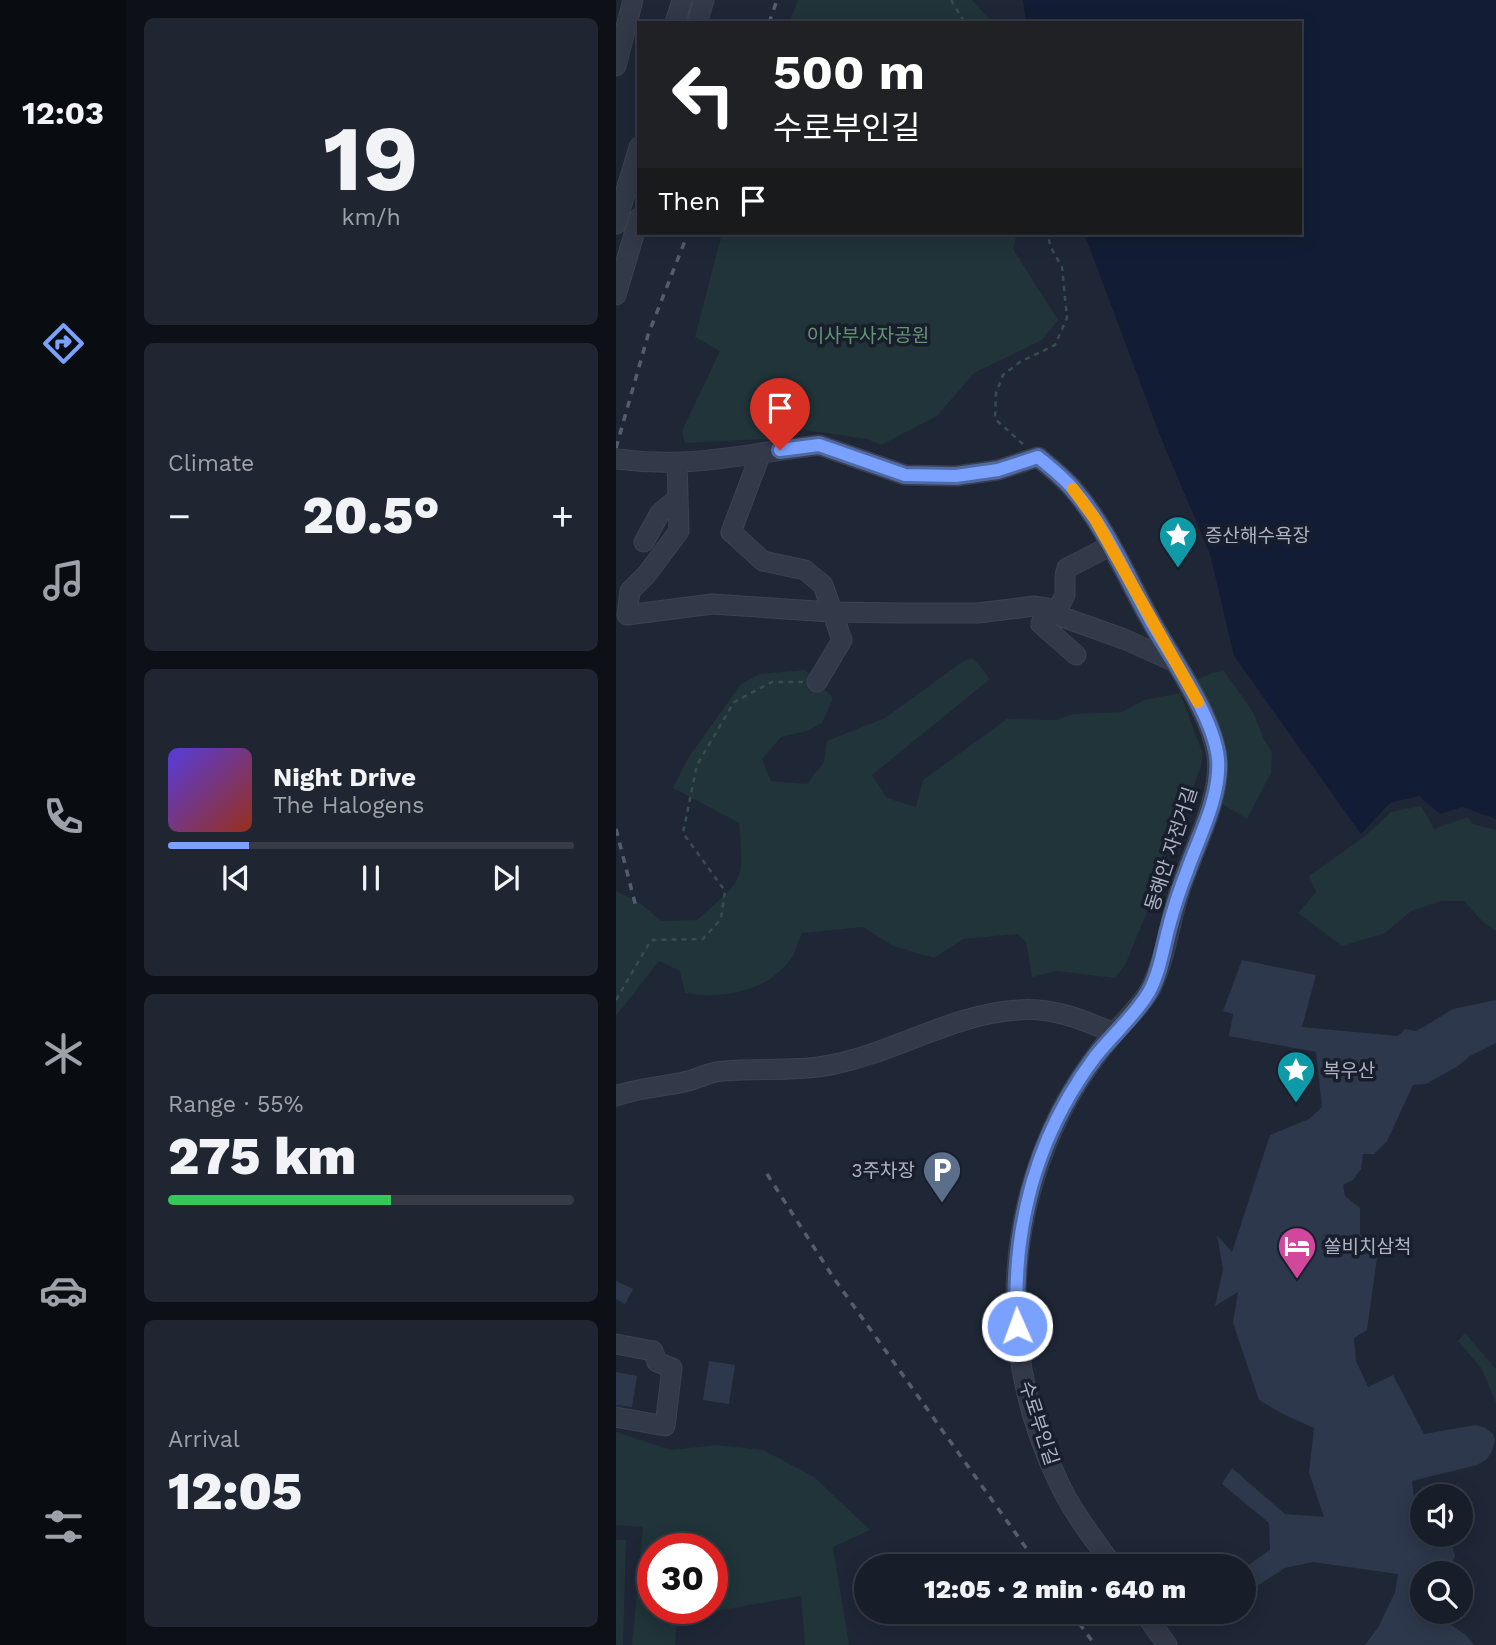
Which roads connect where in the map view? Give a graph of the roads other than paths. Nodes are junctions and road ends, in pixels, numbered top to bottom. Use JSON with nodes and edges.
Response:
{"nodes":[{"id":1,"x":633,"y":0,"type":"edge"},
{"id":2,"x":682,"y":0,"type":"edge"},
{"id":3,"x":704,"y":0,"type":"edge"},
{"id":4,"x":676,"y":21,"type":"edge"},
{"id":5,"x":698,"y":21,"type":"edge"},
{"id":6,"x":616,"y":66,"type":"edge"},
{"id":7,"x":637,"y":154,"type":"edge"},
{"id":8,"x":616,"y":224,"type":"edge"},
{"id":9,"x":637,"y":225,"type":"edge"},
{"id":10,"x":616,"y":295,"type":"edge"},
{"id":11,"x":761,"y":453,"type":"junction"},
{"id":12,"x":616,"y":459,"type":"edge"},
{"id":13,"x":677,"y":463,"type":"junction"},
{"id":14,"x":678,"y":498,"type":"junction"},
{"id":15,"x":644,"y":542,"type":"dead end"},
{"id":16,"x":1110,"y":546,"type":"junction"},
{"id":17,"x":1051,"y":610,"type":"junction"},
{"id":18,"x":831,"y":612,"type":"junction"},
{"id":19,"x":1076,"y":655,"type":"dead end"},
{"id":20,"x":1173,"y":661,"type":"junction"},
{"id":21,"x":817,"y":682,"type":"road end"},
{"id":22,"x":1114,"y":1033,"type":"junction"},
{"id":23,"x":616,"y":1096,"type":"edge"},
{"id":24,"x":616,"y":1344,"type":"edge"},
{"id":25,"x":616,"y":1417,"type":"edge"},
{"id":26,"x":1105,"y":1554,"type":"edge"},
{"id":27,"x":1152,"y":1624,"type":"edge"},
{"id":28,"x":1167,"y":1645,"type":"edge"}],
"edges":[{"from":1,"to":6,"type":"street"},
{"from":2,"to":4,"type":"street"},
{"from":3,"to":5,"type":"street"},
{"from":7,"to":8,"type":"street"},
{"from":9,"to":10,"type":"street"},
{"from":11,"to":13,"type":"street"},
{"from":11,"to":16,"type":"street","name":"수로부인길"},
{"from":11,"to":18,"type":"street"},
{"from":12,"to":13,"type":"street"},
{"from":13,"to":14,"type":"street"},
{"from":14,"to":15,"type":"street"},
{"from":14,"to":18,"type":"street"},
{"from":16,"to":17,"type":"street"},
{"from":16,"to":20,"type":"street","name":"수로부인길"},
{"from":17,"to":18,"type":"street"},
{"from":17,"to":19,"type":"street"},
{"from":17,"to":20,"type":"street"},
{"from":18,"to":21,"type":"street"},
{"from":20,"to":22,"type":"street","name":"수로부인길"},
{"from":22,"to":23,"type":"street"},
{"from":22,"to":26,"type":"street","name":"수로부인길"},
{"from":24,"to":25,"type":"street"},
{"from":27,"to":28,"type":"street"}]}
